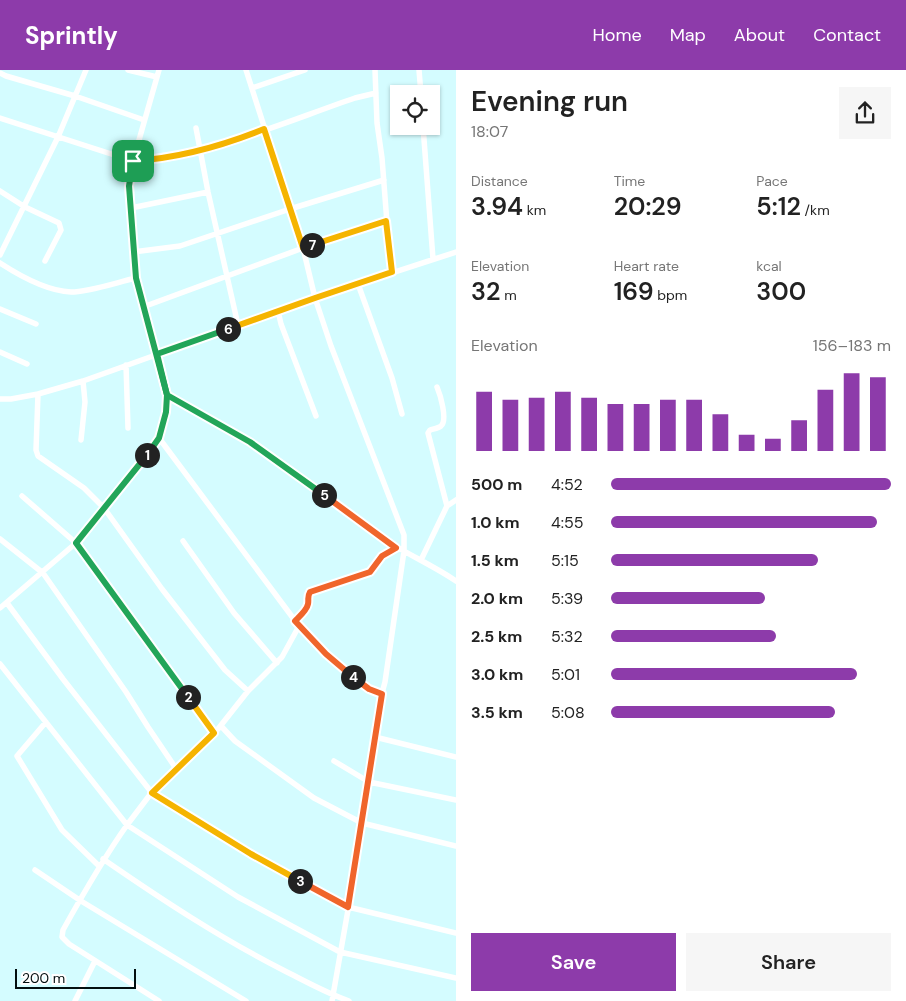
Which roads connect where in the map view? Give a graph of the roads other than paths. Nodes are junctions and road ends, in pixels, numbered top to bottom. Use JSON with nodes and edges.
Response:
{"nodes":[{"id":1,"x":86,"y":70,"type":"edge"},
{"id":2,"x":128,"y":70,"type":"edge"},
{"id":3,"x":159,"y":70,"type":"edge"},
{"id":4,"x":246,"y":70,"type":"edge"},
{"id":5,"x":305,"y":70,"type":"edge"},
{"id":6,"x":375,"y":70,"type":"edge"},
{"id":7,"x":420,"y":70,"type":"edge"},
{"id":8,"x":0,"y":72,"type":"edge"},
{"id":9,"x":157,"y":77,"type":"junction"},
{"id":10,"x":421,"y":85,"type":"edge"},
{"id":11,"x":252,"y":88,"type":"junction"},
{"id":12,"x":376,"y":93,"type":"junction"},
{"id":13,"x":74,"y":96,"type":"junction"},
{"id":14,"x":2,"y":119,"type":"edge"},
{"id":15,"x":144,"y":120,"type":"junction"},
{"id":16,"x":0,"y":127,"type":"edge"},
{"id":17,"x":196,"y":128,"type":"dead end"},
{"id":18,"x":264,"y":129,"type":"junction"},
{"id":19,"x":424,"y":135,"type":"edge"},
{"id":20,"x":58,"y":137,"type":"junction"},
{"id":21,"x":200,"y":151,"type":"junction"},
{"id":22,"x":133,"y":161,"type":"junction"},
{"id":23,"x":384,"y":180,"type":"junction"},
{"id":24,"x":0,"y":191,"type":"edge"},
{"id":25,"x":208,"y":192,"type":"junction"},
{"id":26,"x":25,"y":207,"type":"junction"},
{"id":27,"x":131,"y":208,"type":"junction"},
{"id":28,"x":290,"y":209,"type":"junction"},
{"id":29,"x":386,"y":221,"type":"junction"},
{"id":30,"x":217,"y":233,"type":"junction"},
{"id":31,"x":303,"y":248,"type":"junction"},
{"id":32,"x":133,"y":252,"type":"junction"},
{"id":33,"x":456,"y":252,"type":"edge"},
{"id":34,"x":0,"y":255,"type":"edge"},
{"id":35,"x":433,"y":259,"type":"junction"},
{"id":36,"x":45,"y":261,"type":"dead end"},
{"id":37,"x":0,"y":263,"type":"edge"},
{"id":38,"x":392,"y":272,"type":"junction"},
{"id":39,"x":227,"y":276,"type":"junction"},
{"id":40,"x":136,"y":278,"type":"junction"},
{"id":41,"x":358,"y":284,"type":"junction"},
{"id":42,"x":315,"y":298,"type":"junction"},
{"id":43,"x":143,"y":307,"type":"junction"},
{"id":44,"x":0,"y":309,"type":"edge"},
{"id":45,"x":278,"y":311,"type":"junction"},
{"id":46,"x":36,"y":324,"type":"dead end"},
{"id":47,"x":238,"y":325,"type":"junction"},
{"id":48,"x":0,"y":352,"type":"edge"},
{"id":49,"x":157,"y":354,"type":"junction"},
{"id":50,"x":27,"y":364,"type":"dead end"},
{"id":51,"x":126,"y":365,"type":"junction"},
{"id":52,"x":83,"y":381,"type":"junction"},
{"id":53,"x":437,"y":387,"type":"dead end"},
{"id":54,"x":38,"y":394,"type":"junction"},
{"id":55,"x":167,"y":395,"type":"junction"},
{"id":56,"x":0,"y":399,"type":"edge"},
{"id":57,"x":402,"y":414,"type":"dead end"},
{"id":58,"x":316,"y":416,"type":"dead end"},
{"id":59,"x":128,"y":428,"type":"dead end"},
{"id":60,"x":159,"y":438,"type":"junction"},
{"id":61,"x":81,"y":440,"type":"dead end"},
{"id":62,"x":22,"y":496,"type":"dead end"},
{"id":63,"x":456,"y":500,"type":"edge"},
{"id":64,"x":447,"y":506,"type":"junction"},
{"id":65,"x":104,"y":508,"type":"junction"},
{"id":66,"x":0,"y":539,"type":"edge"},
{"id":67,"x":183,"y":541,"type":"dead end"},
{"id":68,"x":76,"y":543,"type":"junction"},
{"id":69,"x":396,"y":548,"type":"junction"},
{"id":70,"x":404,"y":551,"type":"junction"},
{"id":71,"x":421,"y":560,"type":"junction"},
{"id":72,"x":456,"y":572,"type":"edge"},
{"id":73,"x":43,"y":573,"type":"junction"},
{"id":74,"x":454,"y":580,"type":"edge"},
{"id":75,"x":7,"y":603,"type":"junction"},
{"id":76,"x":0,"y":608,"type":"edge"},
{"id":77,"x":297,"y":623,"type":"junction"},
{"id":78,"x":277,"y":663,"type":"junction"},
{"id":79,"x":0,"y":664,"type":"edge"},
{"id":80,"x":248,"y":691,"type":"junction"},
{"id":81,"x":382,"y":694,"type":"junction"},
{"id":82,"x":46,"y":722,"type":"junction"},
{"id":83,"x":221,"y":726,"type":"junction"},
{"id":84,"x":214,"y":733,"type":"junction"},
{"id":85,"x":375,"y":737,"type":"junction"},
{"id":86,"x":456,"y":757,"type":"edge"},
{"id":87,"x":334,"y":761,"type":"dead end"},
{"id":88,"x":177,"y":770,"type":"junction"},
{"id":89,"x":369,"y":782,"type":"junction"},
{"id":90,"x":152,"y":793,"type":"junction"},
{"id":91,"x":456,"y":800,"type":"edge"},
{"id":92,"x":362,"y":823,"type":"junction"},
{"id":93,"x":127,"y":825,"type":"junction"},
{"id":94,"x":456,"y":846,"type":"edge"},
{"id":95,"x":103,"y":859,"type":"junction"},
{"id":96,"x":99,"y":866,"type":"junction"},
{"id":97,"x":35,"y":870,"type":"dead end"},
{"id":98,"x":80,"y":900,"type":"junction"},
{"id":99,"x":348,"y":907,"type":"junction"},
{"id":100,"x":456,"y":933,"type":"edge"},
{"id":101,"x":340,"y":952,"type":"junction"},
{"id":102,"x":95,"y":961,"type":"junction"},
{"id":103,"x":456,"y":978,"type":"edge"},
{"id":104,"x":332,"y":998,"type":"edge"},
{"id":105,"x":75,"y":1001,"type":"edge"},
{"id":106,"x":159,"y":1001,"type":"edge"},
{"id":107,"x":246,"y":1001,"type":"edge"},
{"id":108,"x":349,"y":1001,"type":"edge"}],
"edges":[{"from":1,"to":13,"type":"street"},
{"from":2,"to":9,"type":"street"},
{"from":3,"to":9,"type":"street"},
{"from":4,"to":11,"type":"street"},
{"from":5,"to":11,"type":"street"},
{"from":6,"to":12,"type":"street"},
{"from":7,"to":10,"type":"street"},
{"from":8,"to":13,"type":"street"},
{"from":9,"to":15,"type":"street"},
{"from":11,"to":18,"type":"street"},
{"from":12,"to":18,"type":"street"},
{"from":12,"to":23,"type":"street"},
{"from":13,"to":15,"type":"street"},
{"from":13,"to":20,"type":"street"},
{"from":14,"to":16,"type":"street"},
{"from":14,"to":20,"type":"street"},
{"from":15,"to":22,"type":"street"},
{"from":17,"to":21,"type":"street"},
{"from":18,"to":21,"type":"street"},
{"from":18,"to":28,"type":"street"},
{"from":19,"to":35,"type":"street"},
{"from":20,"to":22,"type":"street"},
{"from":20,"to":26,"type":"street"},
{"from":21,"to":22,"type":"street"},
{"from":21,"to":25,"type":"street"},
{"from":22,"to":27,"type":"street"},
{"from":23,"to":28,"type":"street"},
{"from":23,"to":29,"type":"street"},
{"from":24,"to":26,"type":"street"},
{"from":25,"to":27,"type":"street"},
{"from":25,"to":30,"type":"street"},
{"from":26,"to":34,"type":"street"},
{"from":26,"to":36,"type":"street"},
{"from":27,"to":32,"type":"street"},
{"from":28,"to":30,"type":"street"},
{"from":28,"to":31,"type":"street"},
{"from":29,"to":31,"type":"street"},
{"from":29,"to":38,"type":"street"},
{"from":30,"to":32,"type":"street"},
{"from":30,"to":39,"type":"street"},
{"from":31,"to":39,"type":"street"},
{"from":31,"to":42,"type":"street"},
{"from":32,"to":40,"type":"street"},
{"from":33,"to":35,"type":"street"},
{"from":35,"to":38,"type":"street"},
{"from":37,"to":40,"type":"street"},
{"from":38,"to":41,"type":"street"},
{"from":39,"to":43,"type":"street"},
{"from":39,"to":47,"type":"street"},
{"from":40,"to":43,"type":"street"},
{"from":41,"to":42,"type":"street"},
{"from":41,"to":57,"type":"street"},
{"from":42,"to":45,"type":"street"},
{"from":42,"to":70,"type":"street"},
{"from":43,"to":49,"type":"street"},
{"from":44,"to":46,"type":"street"},
{"from":45,"to":47,"type":"street"},
{"from":45,"to":58,"type":"street"},
{"from":47,"to":49,"type":"street"},
{"from":48,"to":50,"type":"street"},
{"from":49,"to":51,"type":"street"},
{"from":49,"to":55,"type":"street"},
{"from":51,"to":52,"type":"street"},
{"from":51,"to":59,"type":"street"},
{"from":52,"to":54,"type":"street"},
{"from":52,"to":61,"type":"street"},
{"from":53,"to":64,"type":"street"},
{"from":54,"to":56,"type":"street"},
{"from":54,"to":65,"type":"street"},
{"from":55,"to":60,"type":"street"},
{"from":55,"to":69,"type":"street"},
{"from":60,"to":65,"type":"street"},
{"from":60,"to":77,"type":"street"},
{"from":62,"to":68,"type":"street"},
{"from":63,"to":64,"type":"street"},
{"from":64,"to":71,"type":"street"},
{"from":65,"to":68,"type":"street"},
{"from":65,"to":80,"type":"street"},
{"from":66,"to":73,"type":"street"},
{"from":67,"to":78,"type":"street"},
{"from":68,"to":73,"type":"street"},
{"from":68,"to":84,"type":"street"},
{"from":69,"to":70,"type":"street"},
{"from":69,"to":77,"type":"street"},
{"from":70,"to":71,"type":"street"},
{"from":70,"to":81,"type":"street"},
{"from":71,"to":74,"type":"street"},
{"from":72,"to":74,"type":"street"},
{"from":73,"to":75,"type":"street"},
{"from":73,"to":88,"type":"street"},
{"from":75,"to":76,"type":"street"},
{"from":75,"to":90,"type":"street"},
{"from":77,"to":78,"type":"street"},
{"from":77,"to":81,"type":"street"},
{"from":78,"to":80,"type":"street"},
{"from":79,"to":82,"type":"street"},
{"from":80,"to":83,"type":"street"},
{"from":81,"to":85,"type":"street"},
{"from":82,"to":93,"type":"street"},
{"from":82,"to":96,"type":"street"},
{"from":83,"to":84,"type":"street"},
{"from":83,"to":92,"type":"street"},
{"from":84,"to":88,"type":"street"},
{"from":85,"to":86,"type":"street"},
{"from":85,"to":89,"type":"street"},
{"from":87,"to":89,"type":"street"},
{"from":88,"to":90,"type":"street"},
{"from":89,"to":91,"type":"street"},
{"from":89,"to":92,"type":"street"},
{"from":90,"to":93,"type":"street"},
{"from":90,"to":99,"type":"street"},
{"from":92,"to":94,"type":"street"},
{"from":92,"to":99,"type":"street"},
{"from":93,"to":95,"type":"street"},
{"from":93,"to":101,"type":"street"},
{"from":95,"to":96,"type":"street"},
{"from":95,"to":104,"type":"street"},
{"from":96,"to":98,"type":"street"},
{"from":97,"to":98,"type":"street"},
{"from":98,"to":102,"type":"street"},
{"from":98,"to":107,"type":"street"},
{"from":99,"to":100,"type":"street"},
{"from":99,"to":101,"type":"street"},
{"from":101,"to":103,"type":"street"},
{"from":101,"to":104,"type":"street"},
{"from":102,"to":105,"type":"street"},
{"from":102,"to":106,"type":"street"},
{"from":104,"to":108,"type":"street"}]}
